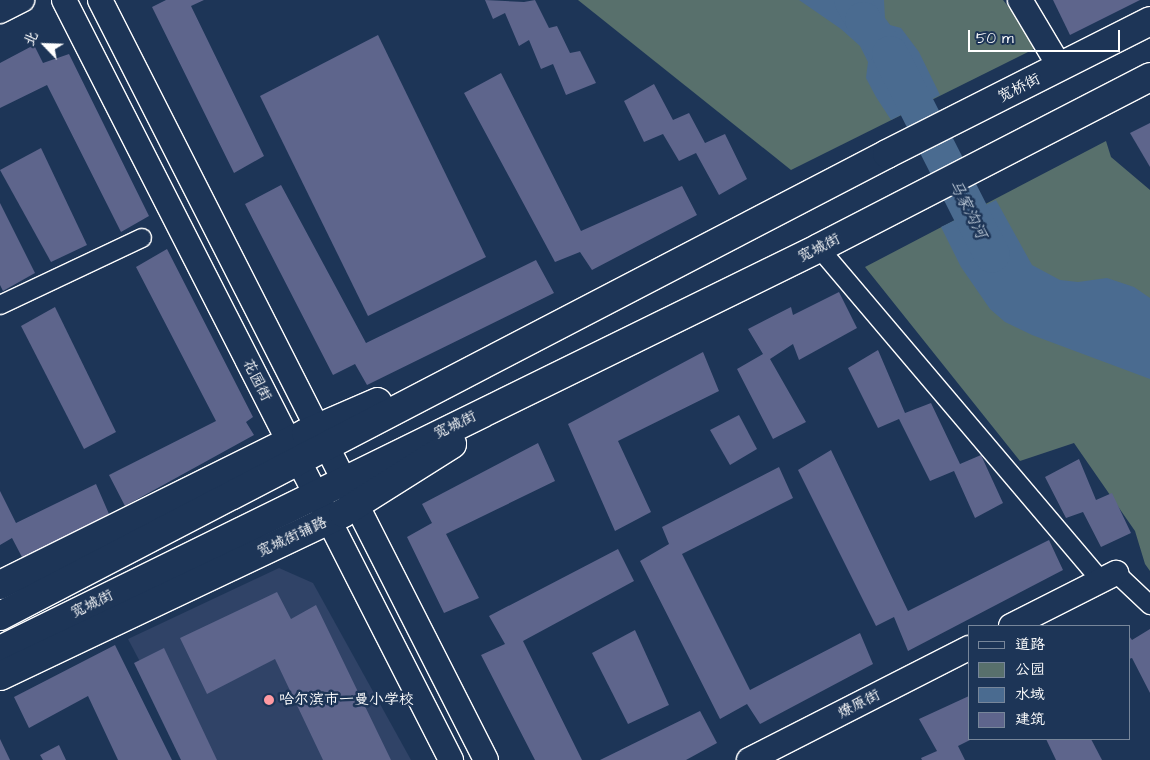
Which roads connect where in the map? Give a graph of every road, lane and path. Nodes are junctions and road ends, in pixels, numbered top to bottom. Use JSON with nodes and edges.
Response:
{"nodes":[{"id":1,"x":22,"y":0,"type":"edge"},
{"id":2,"x":64,"y":0,"type":"edge"},
{"id":3,"x":100,"y":0,"type":"edge"},
{"id":4,"x":1020,"y":0,"type":"edge"},
{"id":5,"x":0,"y":11,"type":"edge"},
{"id":6,"x":1150,"y":22,"type":"edge"},
{"id":7,"x":1060,"y":66,"type":"junction"},
{"id":8,"x":1150,"y":77,"type":"edge"},
{"id":9,"x":887,"y":154,"type":"joint"},
{"id":10,"x":142,"y":238,"type":"dead end"},
{"id":11,"x":819,"y":248,"type":"junction"},
{"id":12,"x":0,"y":305,"type":"edge"},
{"id":13,"x":569,"y":370,"type":"junction"},
{"id":14,"x":322,"y":437,"type":"junction"},
{"id":15,"x":294,"y":452,"type":"junction"},
{"id":16,"x":344,"y":480,"type":"junction"},
{"id":17,"x":315,"y":494,"type":"junction"},
{"id":18,"x":356,"y":504,"type":"junction"},
{"id":19,"x":329,"y":520,"type":"junction"},
{"id":20,"x":1108,"y":576,"type":"junction"},
{"id":21,"x":0,"y":586,"type":"edge"},
{"id":22,"x":1150,"y":605,"type":"edge"},
{"id":23,"x":0,"y":616,"type":"edge"},
{"id":24,"x":1013,"y":625,"type":"edge"},
{"id":25,"x":968,"y":649,"type":"edge"},
{"id":26,"x":0,"y":650,"type":"edge"},
{"id":27,"x":0,"y":676,"type":"edge"},
{"id":28,"x":451,"y":760,"type":"edge"},
{"id":29,"x":486,"y":760,"type":"edge"},
{"id":30,"x":749,"y":760,"type":"edge"}],
"edges":[{"from":1,"to":5,"type":"main road"},
{"from":2,"to":15,"type":"main road","name":"花园街"},
{"from":3,"to":14,"type":"main road"},
{"from":4,"to":7,"type":"main road"},
{"from":6,"to":7,"type":"highway","name":"宽桥街"},
{"from":7,"to":9,"type":"highway","name":"宽桥街"},
{"from":8,"to":11,"type":"highway","name":"宽城街"},
{"from":9,"to":14,"type":"highway","name":"宽城街"},
{"from":10,"to":12,"type":"street"},
{"from":11,"to":13,"type":"highway","name":"宽城街"},
{"from":11,"to":20,"type":"street"},
{"from":13,"to":16,"type":"highway","name":"宽城街"},
{"from":13,"to":18,"type":"highway","name":"宽城街辅路"},
{"from":14,"to":15,"type":"highway","name":"宽城街"},
{"from":14,"to":16,"type":"main road"},
{"from":15,"to":17,"type":"main road","name":"花园街"},
{"from":15,"to":21,"type":"highway"},
{"from":15,"to":23,"type":"highway","name":"宽城街"},
{"from":16,"to":17,"type":"highway","name":"宽城街"},
{"from":16,"to":18,"type":"main road"},
{"from":17,"to":19,"type":"main road","name":"花园街"},
{"from":17,"to":26,"type":"highway","name":"宽城街"},
{"from":18,"to":19,"type":"highway","name":"宽城街辅路"},
{"from":18,"to":29,"type":"main road"},
{"from":19,"to":27,"type":"highway","name":"宽城街辅路"},
{"from":19,"to":28,"type":"main road","name":"花园街"},
{"from":20,"to":22,"type":"street"},
{"from":20,"to":24,"type":"main road"},
{"from":25,"to":30,"type":"main road","name":"燎原街"}]}
